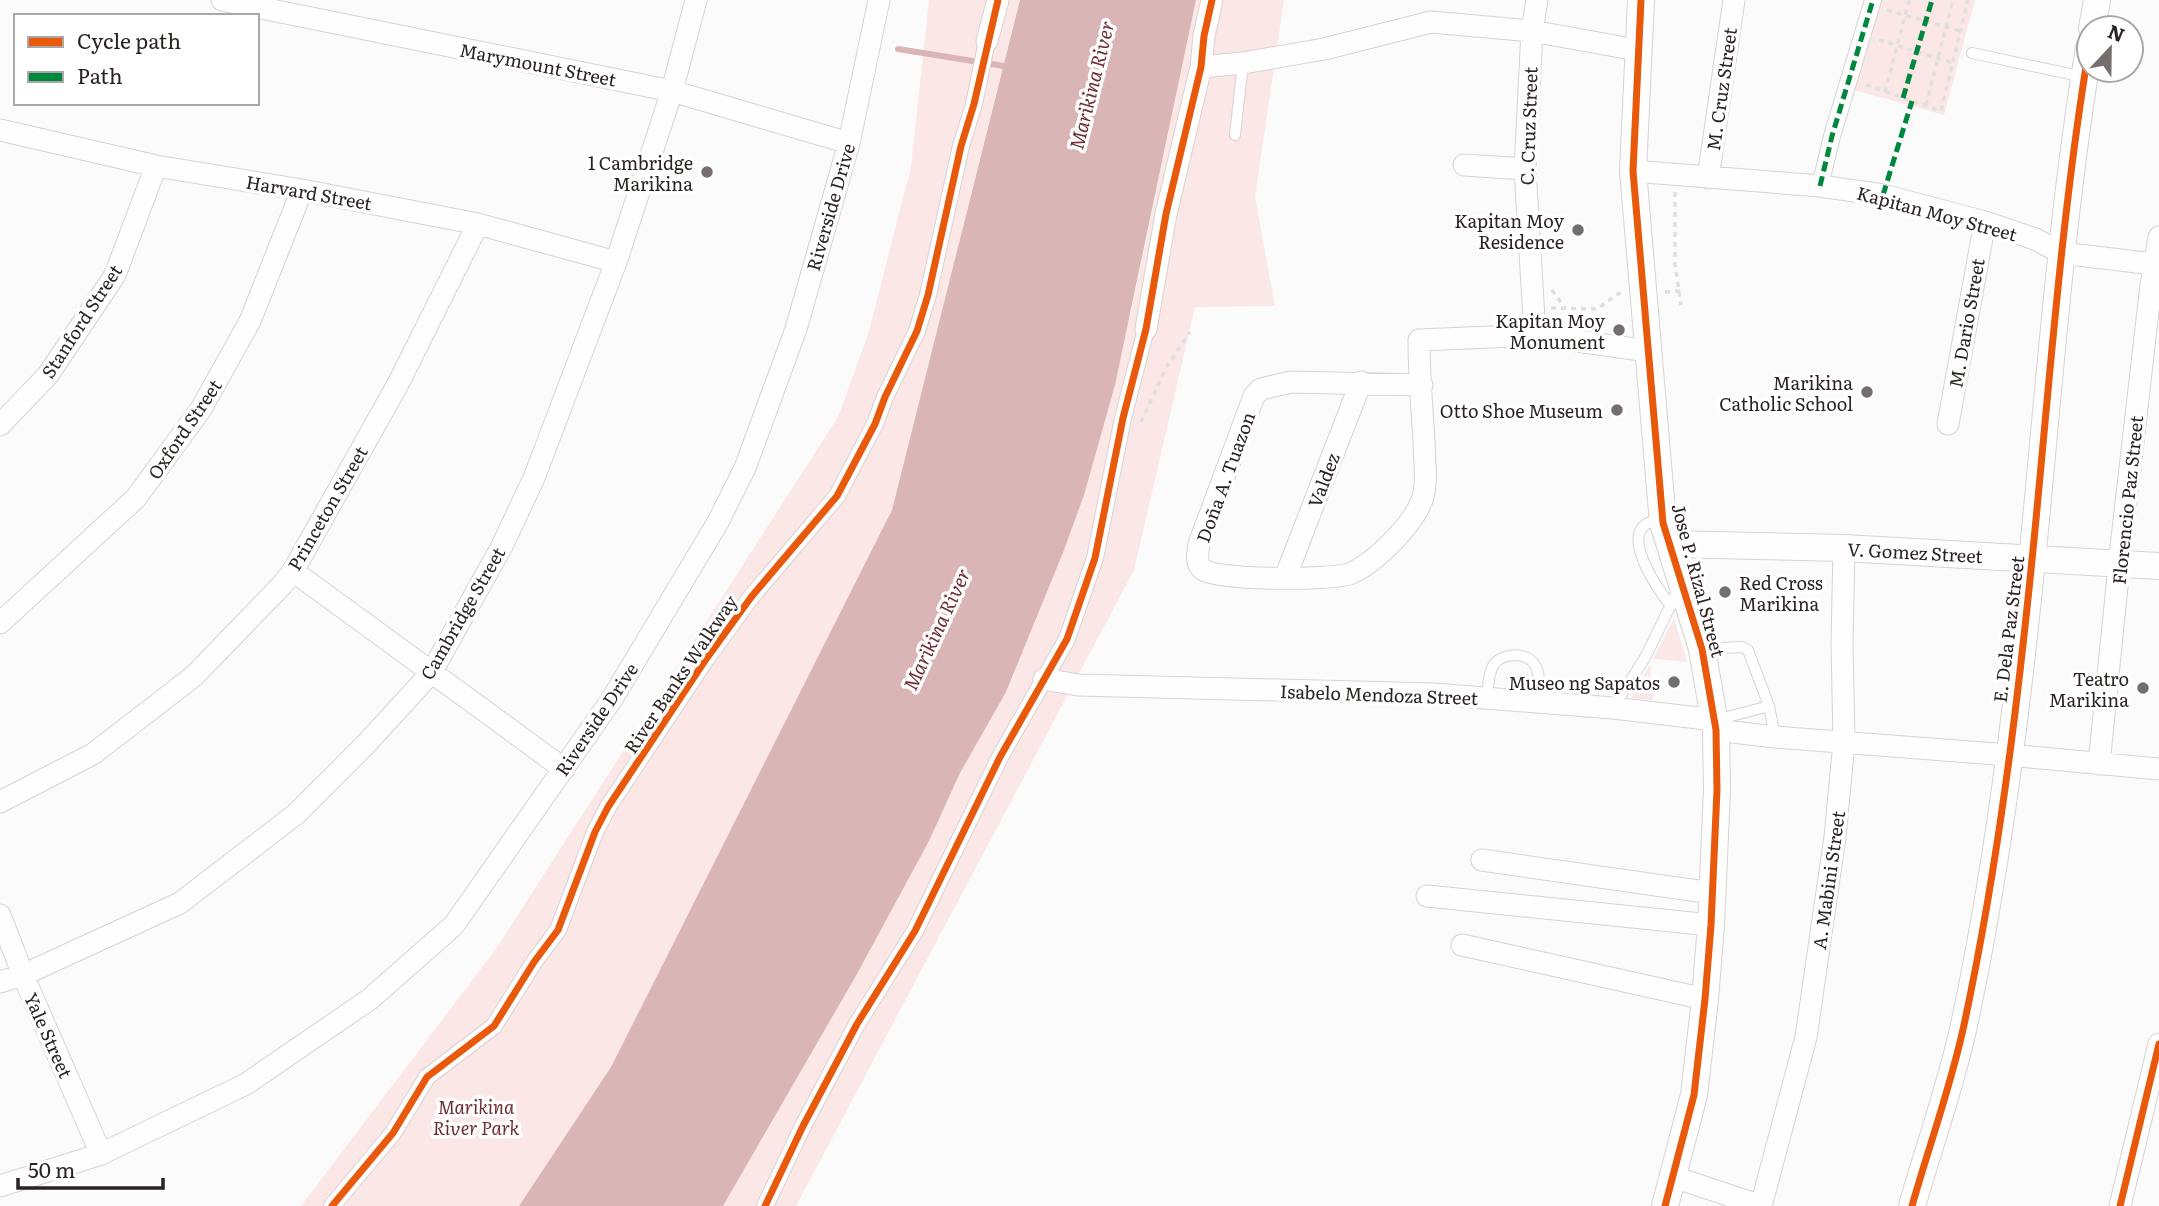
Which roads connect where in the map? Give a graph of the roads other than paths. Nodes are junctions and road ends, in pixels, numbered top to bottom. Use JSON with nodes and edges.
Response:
{"nodes":[{"id":1,"x":222,"y":0,"type":"edge"},
{"id":2,"x":696,"y":0,"type":"edge"},
{"id":3,"x":879,"y":0,"type":"edge"},
{"id":4,"x":998,"y":0,"type":"edge"},
{"id":5,"x":1212,"y":0,"type":"edge"},
{"id":6,"x":1537,"y":0,"type":"edge"},
{"id":7,"x":1640,"y":0,"type":"edge"},
{"id":8,"x":1734,"y":0,"type":"edge"},
{"id":9,"x":1879,"y":5,"type":"edge"},
{"id":10,"x":1532,"y":31,"type":"junction"},
{"id":11,"x":987,"y":41,"type":"joint"},
{"id":12,"x":1637,"y":50,"type":"junction"},
{"id":13,"x":1972,"y":52,"type":"dead end"},
{"id":14,"x":1243,"y":63,"type":"junction"},
{"id":15,"x":1201,"y":67,"type":"junction"},
{"id":16,"x":2075,"y":75,"type":"edge"},
{"id":17,"x":2083,"y":84,"type":"edge"},
{"id":18,"x":671,"y":91,"type":"junction"},
{"id":19,"x":0,"y":130,"type":"edge"},
{"id":20,"x":1235,"y":135,"type":"dead end"},
{"id":21,"x":849,"y":143,"type":"junction"},
{"id":22,"x":1464,"y":165,"type":"dead end"},
{"id":23,"x":156,"y":166,"type":"junction"},
{"id":24,"x":1525,"y":169,"type":"junction"},
{"id":25,"x":1633,"y":171,"type":"junction"},
{"id":26,"x":1708,"y":178,"type":"junction"},
{"id":27,"x":1820,"y":186,"type":"junction"},
{"id":28,"x":302,"y":190,"type":"junction"},
{"id":29,"x":1985,"y":222,"type":"junction"},
{"id":30,"x":478,"y":223,"type":"junction"},
{"id":31,"x":2159,"y":237,"type":"edge"},
{"id":32,"x":2061,"y":253,"type":"junction"},
{"id":33,"x":615,"y":262,"type":"junction"},
{"id":34,"x":2154,"y":264,"type":"junction"},
{"id":35,"x":1146,"y":329,"type":"joint"},
{"id":36,"x":1535,"y":335,"type":"junction"},
{"id":37,"x":1648,"y":351,"type":"junction"},
{"id":38,"x":1361,"y":382,"type":"junction"},
{"id":39,"x":1422,"y":385,"type":"junction"},
{"id":40,"x":1948,"y":424,"type":"dead end"},
{"id":41,"x":0,"y":425,"type":"edge"},
{"id":42,"x":1663,"y":519,"type":"junction"},
{"id":43,"x":1670,"y":544,"type":"junction"},
{"id":44,"x":1844,"y":548,"type":"junction"},
{"id":45,"x":2032,"y":559,"type":"junction"},
{"id":46,"x":2119,"y":564,"type":"junction"},
{"id":47,"x":2159,"y":566,"type":"edge"},
{"id":48,"x":293,"y":571,"type":"junction"},
{"id":49,"x":1285,"y":578,"type":"junction"},
{"id":50,"x":1682,"y":581,"type":"junction"},
{"id":51,"x":1671,"y":606,"type":"junction"},
{"id":52,"x":0,"y":623,"type":"edge"},
{"id":53,"x":1702,"y":649,"type":"junction"},
{"id":54,"x":431,"y":673,"type":"junction"},
{"id":55,"x":1044,"y":679,"type":"junction"},
{"id":56,"x":1487,"y":698,"type":"junction"},
{"id":57,"x":1539,"y":702,"type":"junction"},
{"id":58,"x":1769,"y":706,"type":"junction"},
{"id":59,"x":1613,"y":708,"type":"junction"},
{"id":60,"x":1715,"y":725,"type":"junction"},
{"id":61,"x":1775,"y":737,"type":"junction"},
{"id":62,"x":1844,"y":742,"type":"junction"},
{"id":63,"x":2009,"y":755,"type":"junction"},
{"id":64,"x":2099,"y":764,"type":"junction"},
{"id":65,"x":564,"y":769,"type":"junction"},
{"id":66,"x":2159,"y":769,"type":"edge"},
{"id":67,"x":0,"y":802,"type":"edge"},
{"id":68,"x":1482,"y":860,"type":"dead end"},
{"id":69,"x":1712,"y":893,"type":"junction"},
{"id":70,"x":1427,"y":895,"type":"dead end"},
{"id":71,"x":0,"y":915,"type":"edge"},
{"id":72,"x":1711,"y":925,"type":"junction"},
{"id":73,"x":1462,"y":946,"type":"dead end"},
{"id":74,"x":23,"y":975,"type":"junction"},
{"id":75,"x":0,"y":982,"type":"edge"},
{"id":76,"x":1705,"y":999,"type":"junction"},
{"id":77,"x":2159,"y":1044,"type":"edge"},
{"id":78,"x":102,"y":1154,"type":"junction"},
{"id":79,"x":1674,"y":1177,"type":"junction"},
{"id":80,"x":0,"y":1186,"type":"edge"},
{"id":81,"x":332,"y":1206,"type":"edge"},
{"id":82,"x":765,"y":1206,"type":"edge"},
{"id":83,"x":1665,"y":1206,"type":"edge"},
{"id":84,"x":1761,"y":1206,"type":"edge"},
{"id":85,"x":1912,"y":1206,"type":"edge"},
{"id":86,"x":2120,"y":1206,"type":"edge"}],
"edges":[{"from":1,"to":18,"type":"street","name":"Marymount Street"},
{"from":2,"to":18,"type":"street","name":"Cambridge Street"},
{"from":3,"to":21,"type":"street","name":"Riverside Drive"},
{"from":4,"to":11,"type":"street"},
{"from":5,"to":15,"type":"street"},
{"from":6,"to":10,"type":"street","name":"C. Cruz Street"},
{"from":7,"to":12,"type":"street","name":"Jose P. Rizal Street"},
{"from":8,"to":26,"type":"street","name":"M. Cruz Street"},
{"from":9,"to":27,"type":"street"},
{"from":10,"to":12,"type":"street"},
{"from":10,"to":14,"type":"street"},
{"from":10,"to":24,"type":"street","name":"C. Cruz Street"},
{"from":11,"to":81,"type":"street","name":"River Banks Walkway"},
{"from":12,"to":25,"type":"street","name":"Jose P. Rizal Street"},
{"from":13,"to":16,"type":"lane"},
{"from":14,"to":15,"type":"street"},
{"from":14,"to":20,"type":"lane"},
{"from":15,"to":35,"type":"street"},
{"from":17,"to":32,"type":"street","name":"E. Dela Paz Street"},
{"from":18,"to":21,"type":"street","name":"Marymount Street"},
{"from":18,"to":33,"type":"street","name":"Cambridge Street"},
{"from":19,"to":23,"type":"street","name":"Harvard Street"},
{"from":21,"to":65,"type":"street","name":"Riverside Drive"},
{"from":22,"to":24,"type":"street"},
{"from":23,"to":28,"type":"street","name":"Harvard Street"},
{"from":23,"to":41,"type":"street","name":"Stanford Street"},
{"from":24,"to":36,"type":"street","name":"C. Cruz Street"},
{"from":25,"to":26,"type":"street","name":"Kapitan Moy Street"},
{"from":25,"to":37,"type":"street","name":"Jose P. Rizal Street"},
{"from":26,"to":27,"type":"street","name":"Kapitan Moy Street"},
{"from":27,"to":29,"type":"street","name":"Kapitan Moy Street"},
{"from":28,"to":30,"type":"street","name":"Harvard Street"},
{"from":28,"to":52,"type":"street","name":"Oxford Street"},
{"from":29,"to":32,"type":"street","name":"Kapitan Moy Street"},
{"from":29,"to":40,"type":"street","name":"M. Dario Street"},
{"from":30,"to":33,"type":"street","name":"Harvard Street"},
{"from":30,"to":48,"type":"street","name":"Princeton Street"},
{"from":31,"to":34,"type":"street","name":"Florencio Paz Street"},
{"from":32,"to":34,"type":"street","name":"Kapitan Moy Street"},
{"from":32,"to":45,"type":"street","name":"E. Dela Paz Street"},
{"from":33,"to":54,"type":"street","name":"Cambridge Street"},
{"from":34,"to":46,"type":"street","name":"Florencio Paz Street"},
{"from":35,"to":55,"type":"street"},
{"from":36,"to":37,"type":"street"},
{"from":36,"to":39,"type":"street","name":"Doña A. Tuazon"},
{"from":37,"to":42,"type":"street","name":"Jose P. Rizal Street"},
{"from":38,"to":39,"type":"street","name":"Doña A. Tuazon"},
{"from":38,"to":49,"type":"street","name":"Valdez"},
{"from":38,"to":49,"type":"street","name":"Doña A. Tuazon"},
{"from":39,"to":49,"type":"street","name":"Doña A. Tuazon"},
{"from":42,"to":43,"type":"street","name":"Jose P. Rizal Street"},
{"from":42,"to":51,"type":"lane"},
{"from":43,"to":44,"type":"street","name":"V. Gomez Street"},
{"from":43,"to":50,"type":"street","name":"Jose P. Rizal Street"},
{"from":44,"to":45,"type":"street","name":"V. Gomez Street"},
{"from":44,"to":62,"type":"street","name":"A. Mabini Street"},
{"from":45,"to":46,"type":"street","name":"V. Gomez Street"},
{"from":45,"to":63,"type":"street","name":"E. Dela Paz Street"},
{"from":46,"to":47,"type":"street","name":"V. Gomez Street"},
{"from":46,"to":64,"type":"street","name":"Florencio Paz Street"},
{"from":48,"to":54,"type":"street"},
{"from":48,"to":67,"type":"street","name":"Princeton Street"},
{"from":50,"to":51,"type":"lane"},
{"from":50,"to":53,"type":"street","name":"Jose P. Rizal Street"},
{"from":51,"to":59,"type":"lane"},
{"from":53,"to":58,"type":"lane"},
{"from":53,"to":60,"type":"street","name":"Jose P. Rizal Street"},
{"from":54,"to":65,"type":"street"},
{"from":54,"to":74,"type":"street","name":"Cambridge Street"},
{"from":55,"to":56,"type":"street","name":"Isabelo Mendoza Street"},
{"from":55,"to":82,"type":"street"},
{"from":56,"to":57,"type":"street","name":"Isabelo Mendoza Street"},
{"from":56,"to":57,"type":"lane"},
{"from":57,"to":59,"type":"street","name":"Isabelo Mendoza Street"},
{"from":58,"to":60,"type":"lane"},
{"from":58,"to":61,"type":"lane"},
{"from":59,"to":60,"type":"street","name":"Isabelo Mendoza Street"},
{"from":60,"to":61,"type":"street","name":"Isabelo Mendoza Street"},
{"from":60,"to":69,"type":"street","name":"Jose P. Rizal Street"},
{"from":61,"to":62,"type":"street","name":"Isabelo Mendoza Street"},
{"from":62,"to":63,"type":"street","name":"Isabelo Mendoza Street"},
{"from":62,"to":84,"type":"street","name":"A. Mabini Street"},
{"from":63,"to":64,"type":"street","name":"Isabelo Mendoza Street"},
{"from":63,"to":85,"type":"street","name":"E. Dela Paz Street"},
{"from":64,"to":66,"type":"street","name":"Isabelo Mendoza Street"},
{"from":65,"to":78,"type":"street","name":"Riverside Drive"},
{"from":68,"to":69,"type":"street"},
{"from":69,"to":72,"type":"street","name":"Jose P. Rizal Street"},
{"from":70,"to":72,"type":"street"},
{"from":71,"to":74,"type":"street","name":"Yale Street"},
{"from":72,"to":76,"type":"street","name":"Jose P. Rizal Street"},
{"from":73,"to":76,"type":"street"},
{"from":74,"to":75,"type":"street","name":"Cambridge Street"},
{"from":74,"to":78,"type":"street","name":"Yale Street"},
{"from":76,"to":79,"type":"street","name":"Jose P. Rizal Street"},
{"from":77,"to":86,"type":"street"},
{"from":78,"to":80,"type":"street","name":"Riverside Drive"},
{"from":79,"to":83,"type":"street","name":"Jose P. Rizal Street"},
{"from":79,"to":84,"type":"street"}]}
